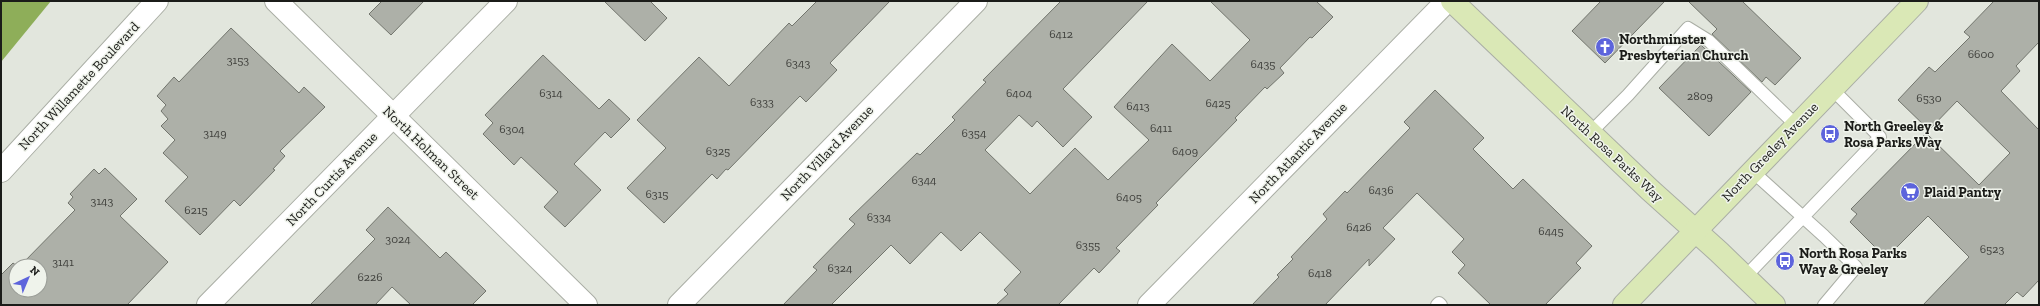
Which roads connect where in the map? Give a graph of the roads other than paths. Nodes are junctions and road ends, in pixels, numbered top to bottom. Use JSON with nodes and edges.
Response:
{"nodes":[{"id":1,"x":157,"y":1,"type":"edge"},
{"id":2,"x":276,"y":1,"type":"edge"},
{"id":3,"x":506,"y":1,"type":"edge"},
{"id":4,"x":976,"y":1,"type":"edge"},
{"id":5,"x":1447,"y":1,"type":"edge"},
{"id":6,"x":1452,"y":1,"type":"edge"},
{"id":7,"x":1917,"y":1,"type":"edge"},
{"id":8,"x":1832,"y":89,"type":"junction"},
{"id":9,"x":393,"y":116,"type":"junction"},
{"id":10,"x":1796,"y":125,"type":"junction"},
{"id":11,"x":1590,"y":133,"type":"junction"},
{"id":12,"x":1,"y":171,"type":"edge"},
{"id":13,"x":1752,"y":171,"type":"junction"},
{"id":14,"x":1802,"y":217,"type":"junction"},
{"id":15,"x":1695,"y":230,"type":"junction"},
{"id":16,"x":1745,"y":277,"type":"junction"},
{"id":17,"x":208,"y":305,"type":"edge"},
{"id":18,"x":586,"y":305,"type":"edge"},
{"id":19,"x":679,"y":305,"type":"edge"},
{"id":20,"x":1150,"y":305,"type":"edge"},
{"id":21,"x":1437,"y":305,"type":"edge"},
{"id":22,"x":1441,"y":305,"type":"edge"},
{"id":23,"x":1624,"y":305,"type":"edge"},
{"id":24,"x":1774,"y":305,"type":"edge"},
{"id":25,"x":1824,"y":305,"type":"edge"}],
"edges":[{"from":1,"to":12,"type":"street","name":"North Willamette Boulevard"},
{"from":2,"to":9,"type":"street","name":"North Holman Street"},
{"from":3,"to":9,"type":"street","name":"North Curtis Avenue"},
{"from":4,"to":19,"type":"street","name":"North Villard Avenue"},
{"from":5,"to":20,"type":"street","name":"North Atlantic Avenue"},
{"from":6,"to":11,"type":"main road","name":"North Rosa Parks Way"},
{"from":7,"to":8,"type":"main road","name":"North Greeley Avenue"},
{"from":8,"to":10,"type":"main road","name":"North Greeley Avenue"},
{"from":8,"to":14,"type":"lane"},
{"from":9,"to":17,"type":"street","name":"North Curtis Avenue"},
{"from":9,"to":18,"type":"street","name":"North Holman Street"},
{"from":10,"to":11,"type":"lane"},
{"from":10,"to":13,"type":"main road","name":"North Greeley Avenue"},
{"from":11,"to":15,"type":"main road","name":"North Rosa Parks Way"},
{"from":13,"to":14,"type":"lane"},
{"from":13,"to":15,"type":"main road","name":"North Greeley Avenue"},
{"from":14,"to":16,"type":"lane"},
{"from":14,"to":25,"type":"lane"},
{"from":15,"to":16,"type":"main road","name":"North Rosa Parks Way"},
{"from":15,"to":23,"type":"main road","name":"North Greeley Avenue"},
{"from":16,"to":24,"type":"main road","name":"North Rosa Parks Way"},
{"from":21,"to":22,"type":"lane"}]}
